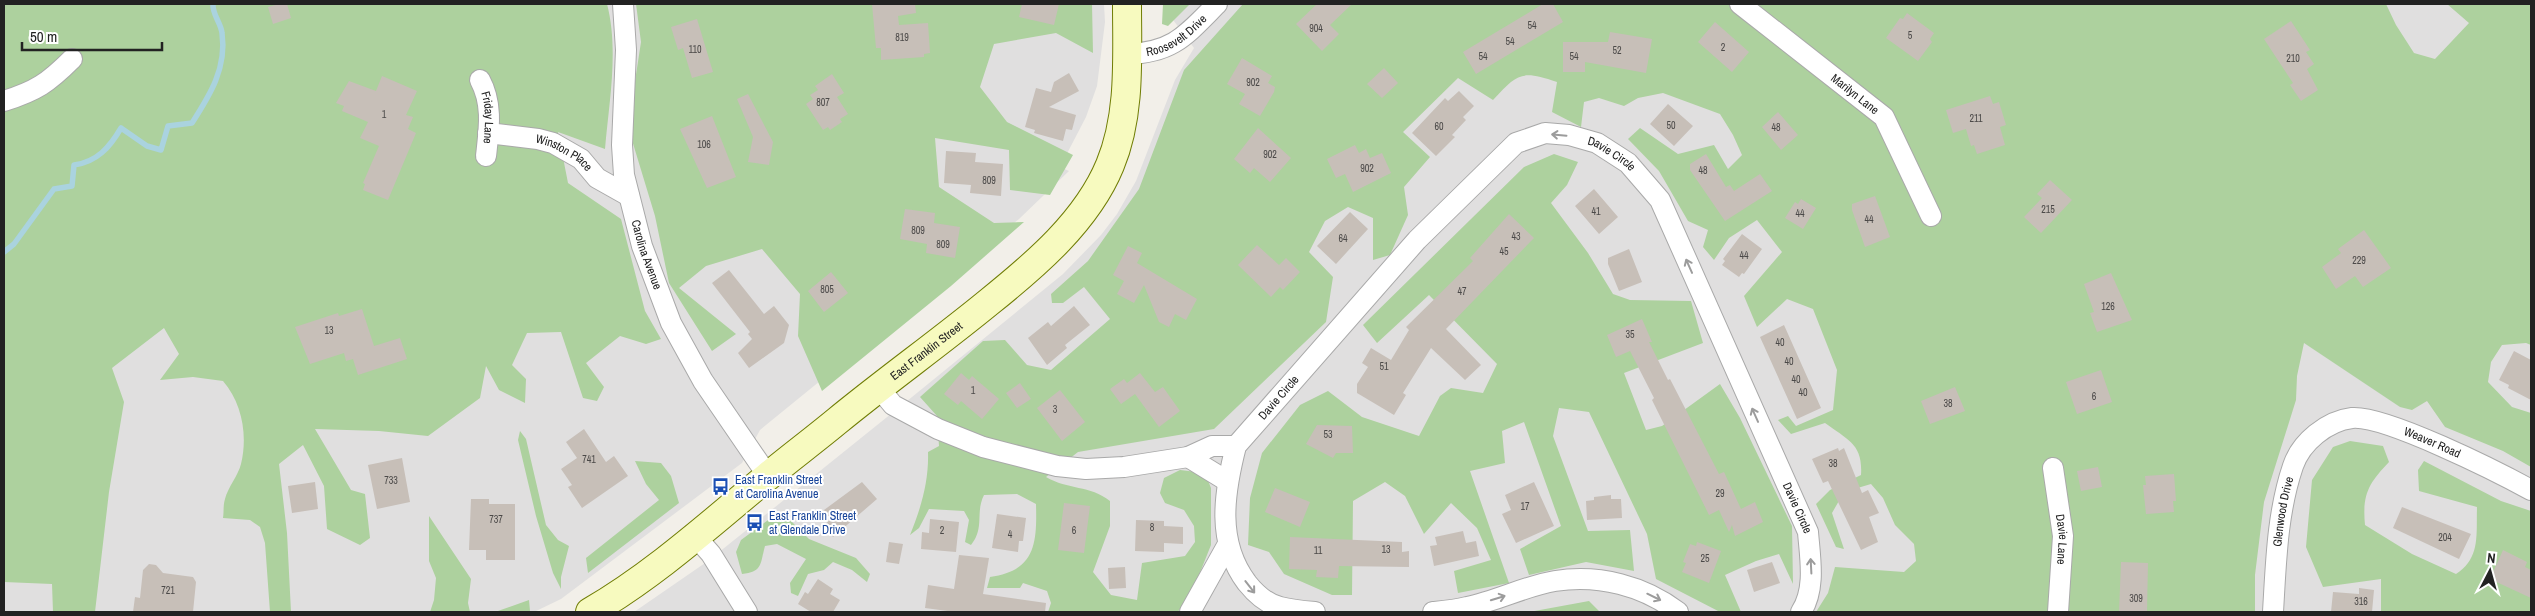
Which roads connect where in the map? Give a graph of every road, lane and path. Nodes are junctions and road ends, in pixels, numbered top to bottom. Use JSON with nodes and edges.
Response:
{"nodes":[{"id":1,"x":623,"y":4,"type":"edge"},
{"id":2,"x":1126,"y":4,"type":"edge"},
{"id":3,"x":1216,"y":4,"type":"edge"},
{"id":4,"x":1740,"y":4,"type":"edge"},
{"id":5,"x":1127,"y":54,"type":"junction"},
{"id":6,"x":72,"y":59,"type":"dead end"},
{"id":7,"x":480,"y":80,"type":"dead end"},
{"id":8,"x":4,"y":101,"type":"edge"},
{"id":9,"x":488,"y":133,"type":"junction"},
{"id":10,"x":486,"y":156,"type":"dead end"},
{"id":11,"x":629,"y":196,"type":"junction"},
{"id":12,"x":1932,"y":216,"type":"dead end"},
{"id":13,"x":878,"y":388,"type":"junction"},
{"id":14,"x":2329,"y":425,"type":"joint"},
{"id":15,"x":1236,"y":446,"type":"junction"},
{"id":16,"x":1188,"y":457,"type":"junction"},
{"id":17,"x":2053,"y":468,"type":"dead end"},
{"id":18,"x":768,"y":476,"type":"junction"},
{"id":19,"x":1227,"y":481,"type":"junction"},
{"id":20,"x":2531,"y":490,"type":"edge"},
{"id":21,"x":696,"y":537,"type":"junction"},
{"id":22,"x":1228,"y":544,"type":"junction"},
{"id":23,"x":590,"y":612,"type":"edge"},
{"id":24,"x":747,"y":612,"type":"edge"},
{"id":25,"x":1190,"y":612,"type":"edge"},
{"id":26,"x":1315,"y":612,"type":"edge"},
{"id":27,"x":1433,"y":612,"type":"edge"},
{"id":28,"x":1678,"y":612,"type":"edge"},
{"id":29,"x":1802,"y":612,"type":"edge"},
{"id":30,"x":2058,"y":612,"type":"edge"},
{"id":31,"x":2273,"y":612,"type":"edge"}],
"edges":[{"from":1,"to":11,"type":"street","name":"Carolina Avenue"},
{"from":2,"to":5,"type":"main road","name":"East Franklin Street"},
{"from":3,"to":5,"type":"street","name":"Roosevelt Drive"},
{"from":4,"to":12,"type":"street","name":"Marilyn Lane"},
{"from":5,"to":13,"type":"main road","name":"East Franklin Street"},
{"from":6,"to":8,"type":"street"},
{"from":7,"to":9,"type":"street","name":"Friday Lane"},
{"from":9,"to":10,"type":"street","name":"Friday Lane"},
{"from":9,"to":11,"type":"street","name":"Winston Place"},
{"from":11,"to":18,"type":"street","name":"Carolina Avenue"},
{"from":13,"to":16,"type":"street"},
{"from":13,"to":18,"type":"main road","name":"East Franklin Street"},
{"from":14,"to":20,"type":"street","name":"Weaver Road"},
{"from":14,"to":31,"type":"street","name":"Glenwood Drive"},
{"from":15,"to":16,"type":"street"},
{"from":15,"to":19,"type":"street","name":"Davie Circle"},
{"from":29,"to":15,"type":"street","name":"Davie Circle","one_way":true},
{"from":16,"to":19,"type":"street"},
{"from":17,"to":30,"type":"street","name":"Davie Lane"},
{"from":18,"to":21,"type":"main road","name":"East Franklin Street"},
{"from":19,"to":22,"type":"street","name":"Davie Circle"},
{"from":21,"to":23,"type":"main road","name":"East Franklin Street"},
{"from":21,"to":24,"type":"street"},
{"from":22,"to":25,"type":"street"},
{"from":22,"to":26,"type":"street","name":"Davie Circle","one_way":true},
{"from":27,"to":28,"type":"street","one_way":true}]}
